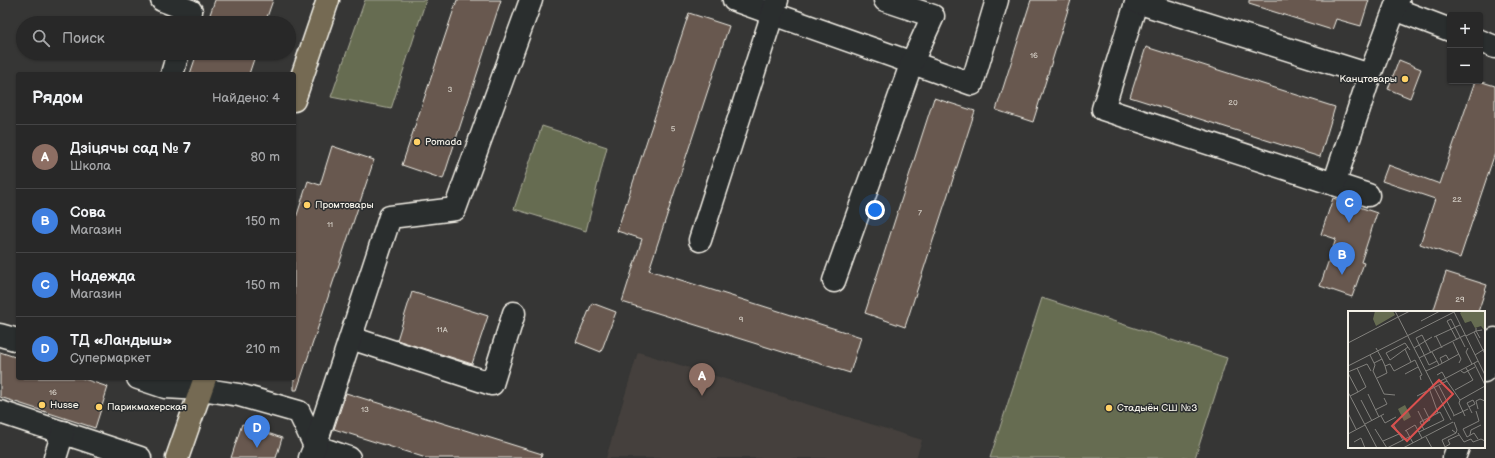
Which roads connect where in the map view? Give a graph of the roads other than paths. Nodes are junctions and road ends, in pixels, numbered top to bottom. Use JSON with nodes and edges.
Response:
{"nodes":[{"id":1,"x":162,"y":0,"type":"edge"},
{"id":2,"x":328,"y":0,"type":"edge"},
{"id":3,"x":531,"y":0,"type":"edge"},
{"id":4,"x":734,"y":0,"type":"edge"},
{"id":5,"x":885,"y":0,"type":"edge"},
{"id":6,"x":997,"y":0,"type":"edge"},
{"id":7,"x":1137,"y":1,"type":"edge"},
{"id":8,"x":1396,"y":5,"type":"edge"},
{"id":9,"x":776,"y":7,"type":"edge"},
{"id":10,"x":191,"y":11,"type":"edge"},
{"id":11,"x":1447,"y":29,"type":"edge"},
{"id":12,"x":1483,"y":42,"type":"edge"},
{"id":13,"x":1495,"y":46,"type":"edge"},
{"id":14,"x":176,"y":60,"type":"edge"},
{"id":15,"x":912,"y":62,"type":"junction"},
{"id":16,"x":173,"y":72,"type":"edge"},
{"id":17,"x":1370,"y":75,"type":"junction"},
{"id":18,"x":296,"y":94,"type":"edge"},
{"id":19,"x":1334,"y":184,"type":"junction"},
{"id":20,"x":1368,"y":195,"type":"dead end"},
{"id":21,"x":700,"y":240,"type":"dead end"},
{"id":22,"x":834,"y":282,"type":"dead end"},
{"id":23,"x":514,"y":313,"type":"dead end"},
{"id":24,"x":0,"y":335,"type":"edge"},
{"id":25,"x":351,"y":338,"type":"junction"},
{"id":26,"x":16,"y":339,"type":"edge"},
{"id":27,"x":1495,"y":339,"type":"edge"},
{"id":28,"x":1485,"y":368,"type":"edge"},
{"id":29,"x":144,"y":380,"type":"edge"},
{"id":30,"x":203,"y":384,"type":"edge"},
{"id":31,"x":0,"y":412,"type":"edge"},
{"id":32,"x":62,"y":432,"type":"junction"},
{"id":33,"x":1458,"y":448,"type":"edge"},
{"id":34,"x":313,"y":452,"type":"edge"},
{"id":35,"x":55,"y":458,"type":"edge"},
{"id":36,"x":140,"y":458,"type":"edge"},
{"id":37,"x":177,"y":458,"type":"edge"},
{"id":38,"x":349,"y":458,"type":"edge"},
{"id":39,"x":1454,"y":458,"type":"edge"}],
"edges":[{"from":1,"to":10,"type":"lane"},
{"from":2,"to":18,"type":"main road"},
{"from":3,"to":25,"type":"lane"},
{"from":4,"to":9,"type":"lane"},
{"from":5,"to":15,"type":"lane"},
{"from":6,"to":15,"type":"lane"},
{"from":7,"to":17,"type":"lane"},
{"from":7,"to":19,"type":"lane"},
{"from":8,"to":11,"type":"lane"},
{"from":8,"to":17,"type":"lane"},
{"from":9,"to":15,"type":"lane"},
{"from":9,"to":21,"type":"lane"},
{"from":12,"to":13,"type":"lane"},
{"from":14,"to":16,"type":"lane"},
{"from":15,"to":22,"type":"lane"},
{"from":17,"to":19,"type":"lane"},
{"from":19,"to":20,"type":"lane"},
{"from":23,"to":25,"type":"lane"},
{"from":24,"to":26,"type":"lane"},
{"from":25,"to":34,"type":"lane"},
{"from":27,"to":28,"type":"lane"},
{"from":29,"to":30,"type":"lane"},
{"from":30,"to":34,"type":"lane"},
{"from":30,"to":37,"type":"main road"},
{"from":31,"to":32,"type":"lane"},
{"from":32,"to":35,"type":"lane"},
{"from":32,"to":36,"type":"lane"},
{"from":33,"to":39,"type":"lane"},
{"from":34,"to":38,"type":"lane"}]}
